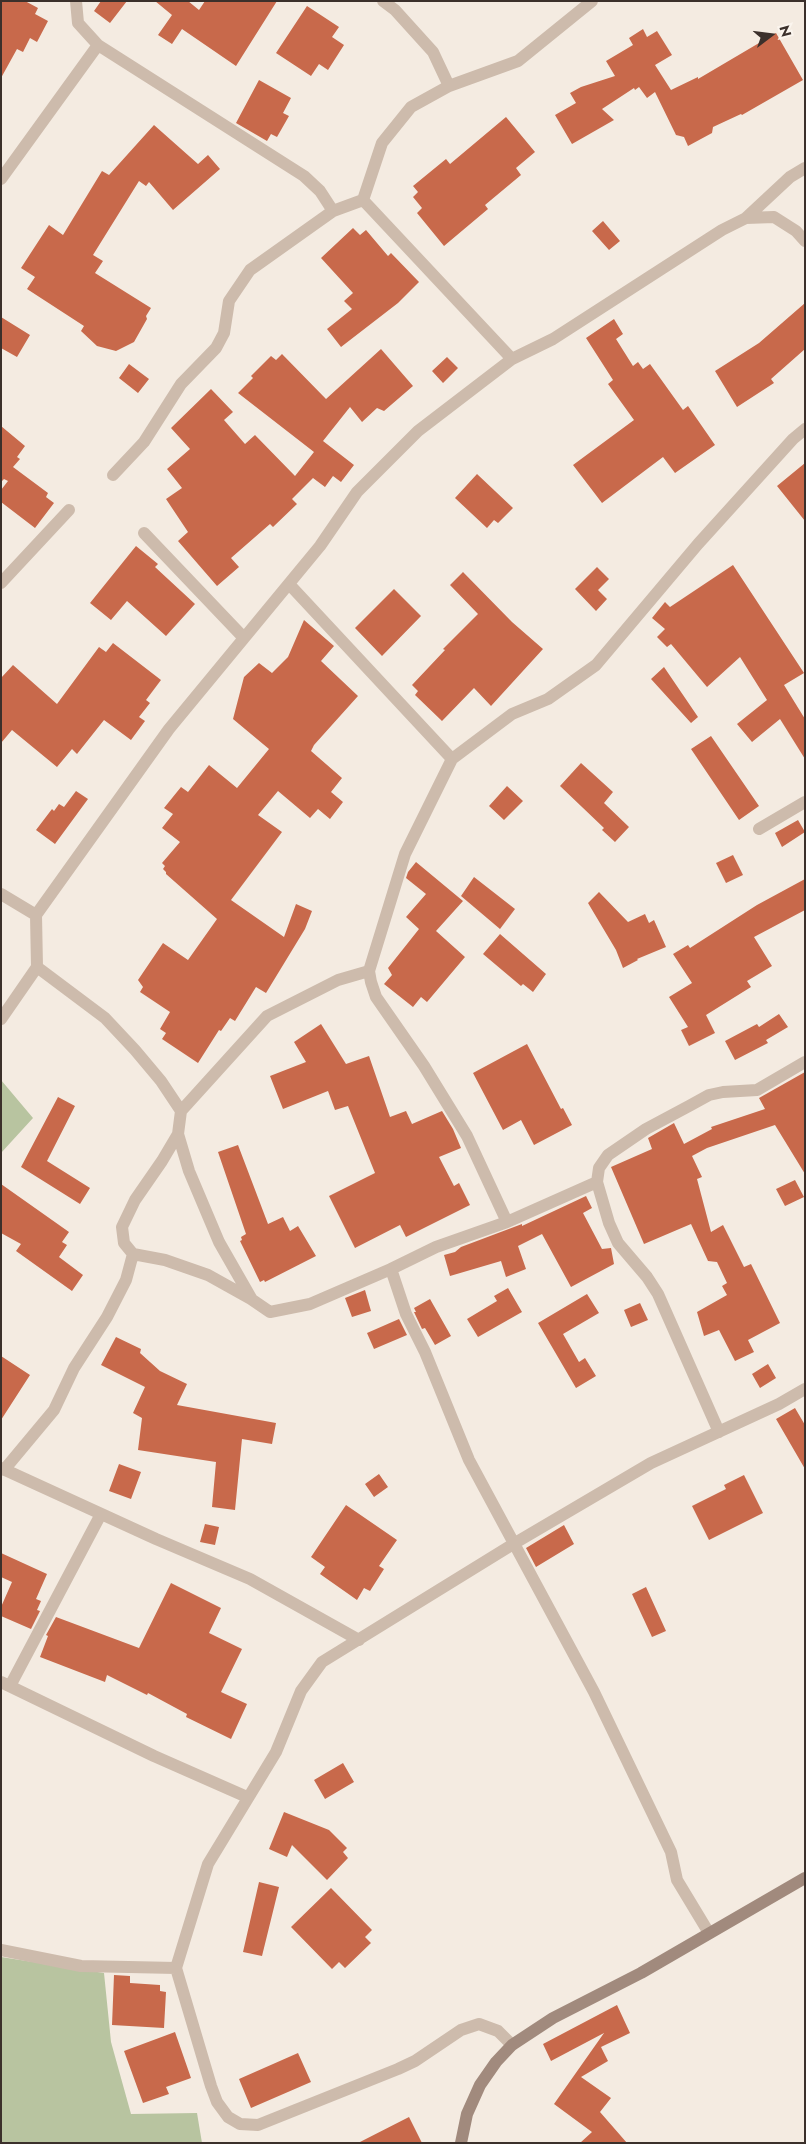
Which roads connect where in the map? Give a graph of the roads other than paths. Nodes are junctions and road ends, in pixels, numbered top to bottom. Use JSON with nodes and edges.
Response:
{"nodes":[{"id":1,"x":76,"y":1,"type":"edge"},
{"id":2,"x":383,"y":1,"type":"edge"},
{"id":3,"x":592,"y":1,"type":"edge"},
{"id":4,"x":98,"y":45,"type":"junction"},
{"id":5,"x":449,"y":86,"type":"junction"},
{"id":6,"x":805,"y":168,"type":"edge"},
{"id":7,"x":1,"y":179,"type":"edge"},
{"id":8,"x":363,"y":200,"type":"junction"},
{"id":9,"x":333,"y":211,"type":"junction"},
{"id":10,"x":746,"y":218,"type":"junction"},
{"id":11,"x":805,"y":242,"type":"edge"},
{"id":12,"x":512,"y":359,"type":"junction"},
{"id":13,"x":805,"y":429,"type":"edge"},
{"id":14,"x":113,"y":476,"type":"dead end"},
{"id":15,"x":69,"y":510,"type":"dead end"},
{"id":16,"x":144,"y":533,"type":"dead end"},
{"id":17,"x":1,"y":583,"type":"edge"},
{"id":18,"x":290,"y":584,"type":"junction"},
{"id":19,"x":244,"y":638,"type":"junction"},
{"id":20,"x":452,"y":758,"type":"junction"},
{"id":21,"x":805,"y":802,"type":"edge"},
{"id":22,"x":759,"y":829,"type":"dead end"},
{"id":23,"x":1,"y":894,"type":"edge"},
{"id":24,"x":36,"y":914,"type":"junction"},
{"id":25,"x":37,"y":967,"type":"junction"},
{"id":26,"x":369,"y":971,"type":"junction"},
{"id":27,"x":1,"y":1019,"type":"edge"},
{"id":28,"x":805,"y":1062,"type":"edge"},
{"id":29,"x":181,"y":1112,"type":"junction"},
{"id":30,"x":178,"y":1134,"type":"junction"},
{"id":31,"x":597,"y":1182,"type":"junction"},
{"id":32,"x":507,"y":1222,"type":"junction"},
{"id":33,"x":132,"y":1254,"type":"junction"},
{"id":34,"x":391,"y":1269,"type":"junction"},
{"id":35,"x":251,"y":1298,"type":"junction"},
{"id":36,"x":805,"y":1389,"type":"edge"},
{"id":37,"x":719,"y":1432,"type":"junction"},
{"id":38,"x":3,"y":1469,"type":"edge"},
{"id":39,"x":101,"y":1514,"type":"junction"},
{"id":40,"x":515,"y":1543,"type":"junction"},
{"id":41,"x":359,"y":1640,"type":"junction"},
{"id":42,"x":6,"y":1684,"type":"edge"},
{"id":43,"x":247,"y":1797,"type":"junction"},
{"id":44,"x":805,"y":1878,"type":"edge"},
{"id":45,"x":709,"y":1933,"type":"junction"},
{"id":46,"x":1,"y":1950,"type":"edge"},
{"id":47,"x":176,"y":1968,"type":"junction"},
{"id":48,"x":512,"y":2045,"type":"junction"},
{"id":49,"x":461,"y":2143,"type":"edge"}],
"edges":[{"from":1,"to":4,"type":"street"},
{"from":2,"to":5,"type":"street"},
{"from":3,"to":5,"type":"street"},
{"from":4,"to":7,"type":"street"},
{"from":4,"to":9,"type":"street"},
{"from":5,"to":8,"type":"street"},
{"from":6,"to":10,"type":"street"},
{"from":8,"to":9,"type":"street"},
{"from":8,"to":12,"type":"street"},
{"from":9,"to":14,"type":"street"},
{"from":10,"to":11,"type":"street"},
{"from":10,"to":12,"type":"street"},
{"from":12,"to":18,"type":"street"},
{"from":13,"to":20,"type":"street"},
{"from":15,"to":17,"type":"street"},
{"from":16,"to":19,"type":"street"},
{"from":18,"to":19,"type":"street"},
{"from":18,"to":20,"type":"street"},
{"from":19,"to":24,"type":"street"},
{"from":20,"to":26,"type":"street"},
{"from":21,"to":22,"type":"street"},
{"from":23,"to":24,"type":"street"},
{"from":24,"to":25,"type":"street"},
{"from":25,"to":27,"type":"street"},
{"from":25,"to":29,"type":"street"},
{"from":26,"to":29,"type":"street"},
{"from":26,"to":32,"type":"street"},
{"from":28,"to":31,"type":"street"},
{"from":29,"to":30,"type":"street"},
{"from":30,"to":33,"type":"street"},
{"from":30,"to":35,"type":"street"},
{"from":31,"to":32,"type":"street"},
{"from":31,"to":37,"type":"street"},
{"from":32,"to":34,"type":"street"},
{"from":33,"to":35,"type":"street"},
{"from":33,"to":38,"type":"street"},
{"from":34,"to":35,"type":"street"},
{"from":34,"to":40,"type":"street"},
{"from":36,"to":37,"type":"street"},
{"from":37,"to":40,"type":"street"},
{"from":38,"to":39,"type":"street"},
{"from":39,"to":41,"type":"street"},
{"from":39,"to":42,"type":"street"},
{"from":40,"to":41,"type":"street"},
{"from":40,"to":45,"type":"street"},
{"from":41,"to":43,"type":"street"},
{"from":42,"to":43,"type":"street"},
{"from":43,"to":47,"type":"street"},
{"from":44,"to":45,"type":"street"},
{"from":45,"to":48,"type":"street"},
{"from":46,"to":47,"type":"street"},
{"from":47,"to":48,"type":"street"},
{"from":48,"to":49,"type":"street"}]}
